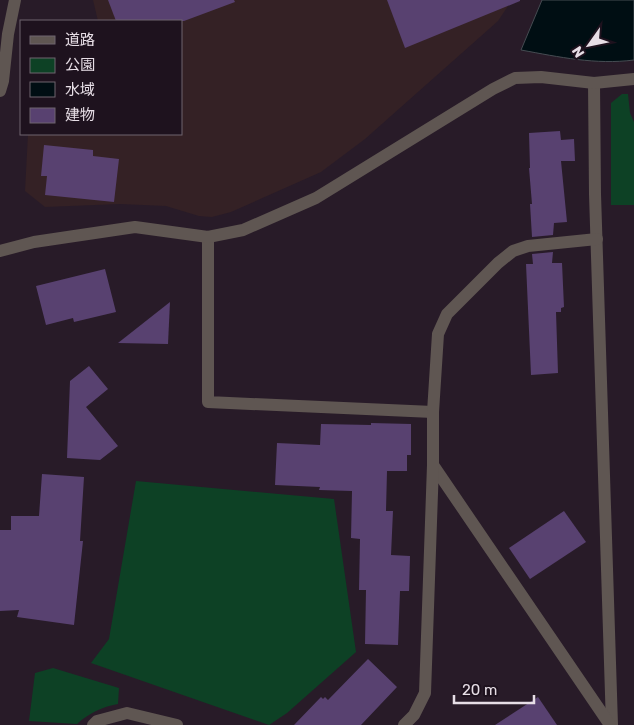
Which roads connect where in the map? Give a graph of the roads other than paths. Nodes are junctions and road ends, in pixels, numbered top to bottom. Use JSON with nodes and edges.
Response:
{"nodes":[{"id":1,"x":16,"y":0,"type":"edge"},
{"id":2,"x":634,"y":79,"type":"edge"},
{"id":3,"x":594,"y":83,"type":"junction"},
{"id":4,"x":0,"y":90,"type":"edge"},
{"id":5,"x":208,"y":237,"type":"junction"},
{"id":6,"x":597,"y":239,"type":"junction"},
{"id":7,"x":0,"y":251,"type":"edge"},
{"id":8,"x":433,"y":412,"type":"junction"},
{"id":9,"x":433,"y":465,"type":"junction"},
{"id":10,"x":417,"y":720,"type":"edge"},
{"id":11,"x":93,"y":725,"type":"edge"},
{"id":12,"x":177,"y":725,"type":"edge"},
{"id":13,"x":404,"y":725,"type":"edge"},
{"id":14,"x":611,"y":725,"type":"edge"}],
"edges":[{"from":1,"to":4,"type":"street"},
{"from":2,"to":3,"type":"street"},
{"from":3,"to":5,"type":"street"},
{"from":3,"to":6,"type":"street"},
{"from":5,"to":7,"type":"street"},
{"from":5,"to":8,"type":"street"},
{"from":6,"to":8,"type":"street"},
{"from":6,"to":14,"type":"street"},
{"from":8,"to":9,"type":"street"},
{"from":9,"to":10,"type":"street"},
{"from":9,"to":14,"type":"street"},
{"from":10,"to":13,"type":"street"},
{"from":11,"to":12,"type":"street"}]}
